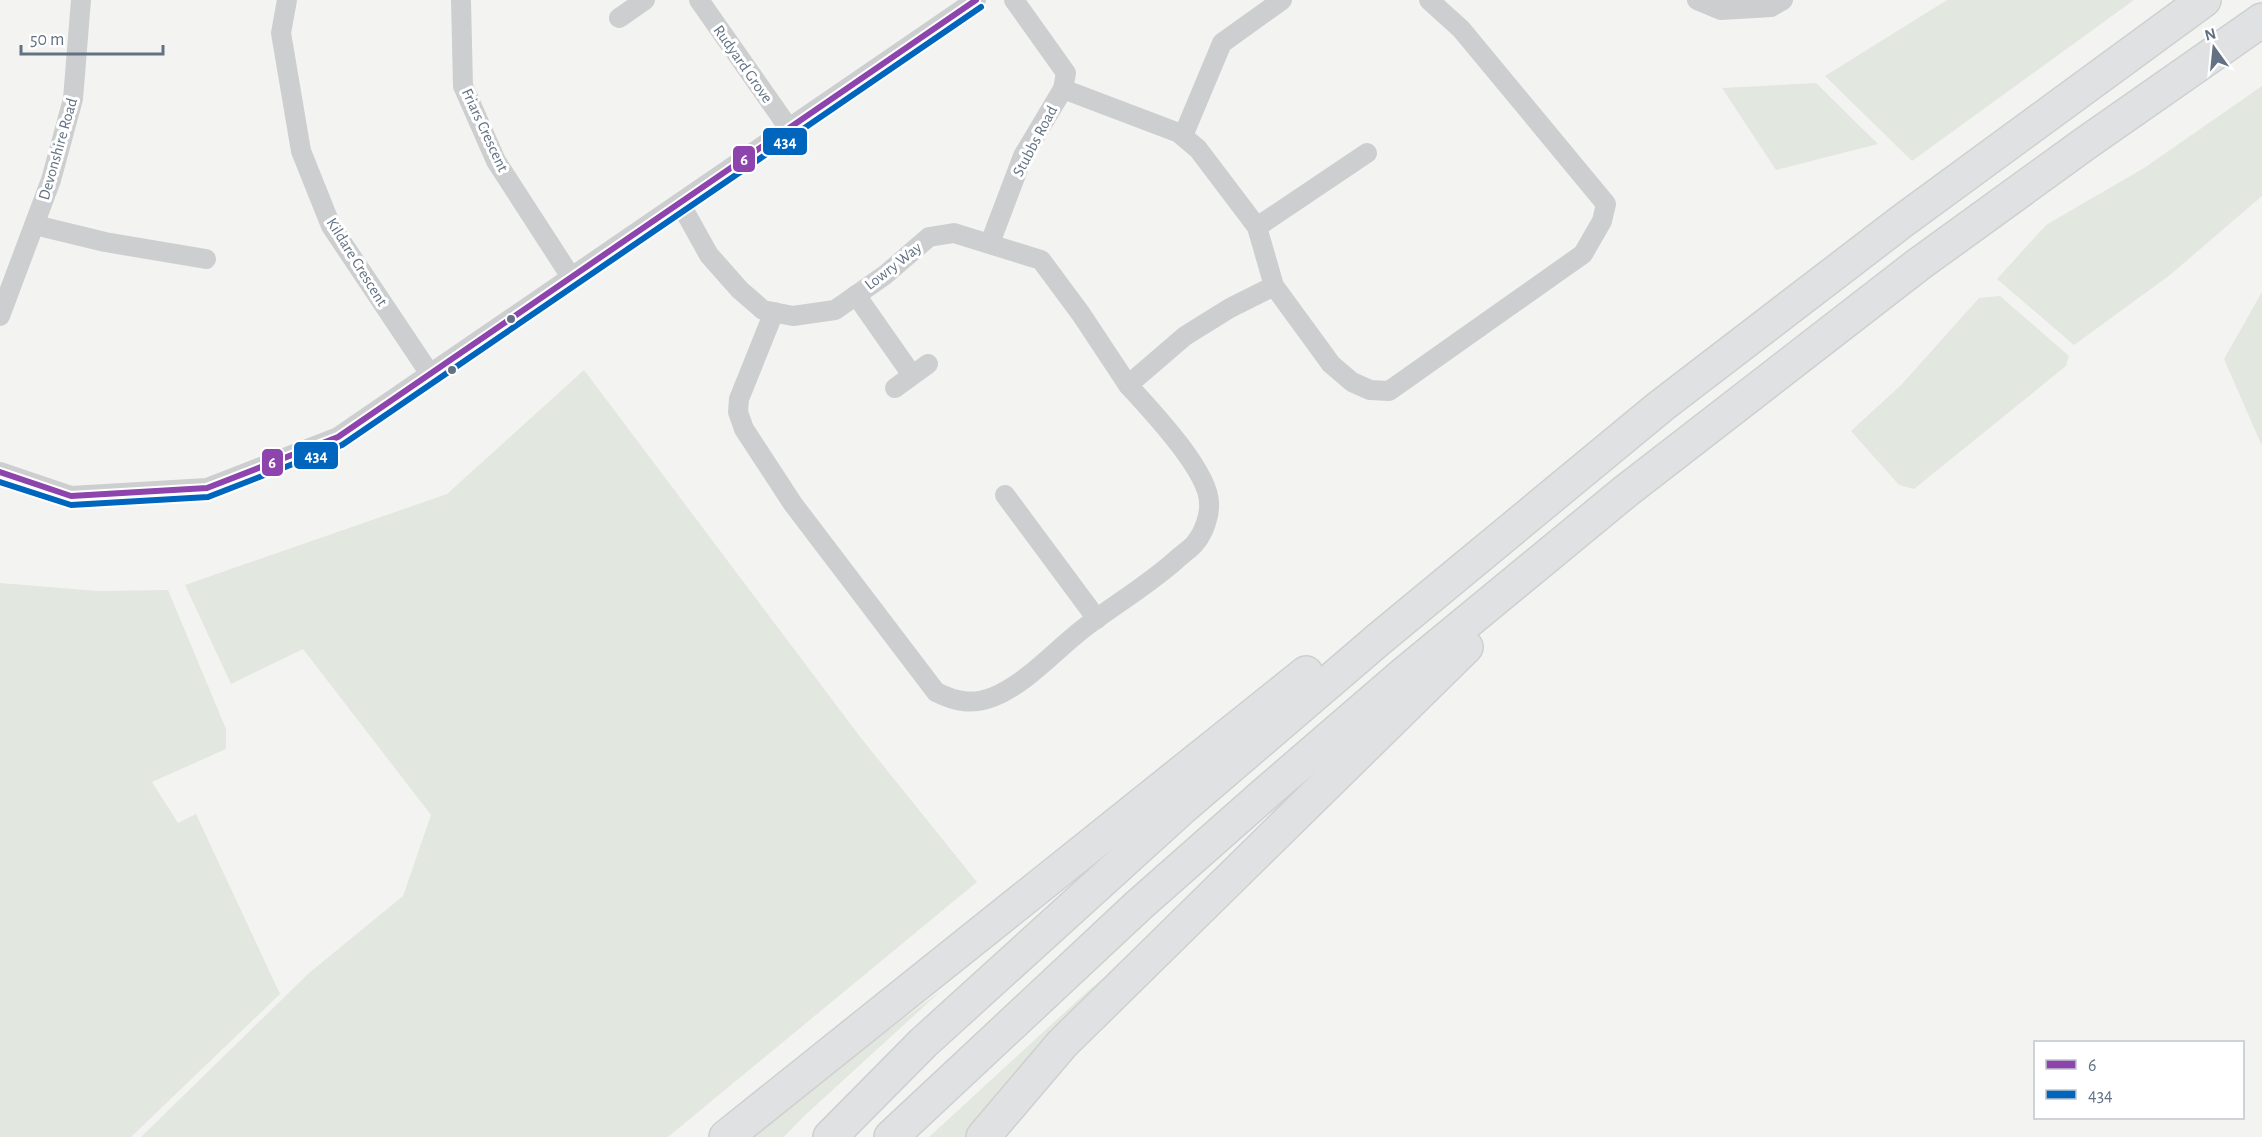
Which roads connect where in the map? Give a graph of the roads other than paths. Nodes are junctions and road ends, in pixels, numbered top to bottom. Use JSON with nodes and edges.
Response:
{"nodes":[{"id":1,"x":81,"y":0,"type":"edge"},
{"id":2,"x":287,"y":0,"type":"edge"},
{"id":3,"x":461,"y":0,"type":"edge"},
{"id":4,"x":645,"y":0,"type":"edge"},
{"id":5,"x":699,"y":0,"type":"edge"},
{"id":6,"x":976,"y":0,"type":"edge"},
{"id":7,"x":1014,"y":0,"type":"edge"},
{"id":8,"x":1282,"y":0,"type":"edge"},
{"id":9,"x":1429,"y":0,"type":"edge"},
{"id":10,"x":1697,"y":0,"type":"edge"},
{"id":11,"x":1783,"y":0,"type":"edge"},
{"id":12,"x":2204,"y":0,"type":"edge"},
{"id":13,"x":619,"y":18,"type":"dead end"},
{"id":14,"x":2262,"y":20,"type":"edge"},
{"id":15,"x":1065,"y":81,"type":"junction"},
{"id":16,"x":788,"y":127,"type":"junction"},
{"id":17,"x":1183,"y":136,"type":"junction"},
{"id":18,"x":1367,"y":153,"type":"dead end"},
{"id":19,"x":680,"y":203,"type":"junction"},
{"id":20,"x":35,"y":225,"type":"junction"},
{"id":21,"x":1257,"y":227,"type":"junction"},
{"id":22,"x":990,"y":243,"type":"junction"},
{"id":23,"x":206,"y":259,"type":"dead end"},
{"id":24,"x":9,"y":269,"type":"edge"},
{"id":25,"x":572,"y":277,"type":"junction"},
{"id":26,"x":1274,"y":286,"type":"junction"},
{"id":27,"x":856,"y":296,"type":"junction"},
{"id":28,"x":774,"y":312,"type":"junction"},
{"id":29,"x":0,"y":316,"type":"edge"},
{"id":30,"x":430,"y":374,"type":"junction"},
{"id":31,"x":1128,"y":384,"type":"junction"},
{"id":32,"x":895,"y":388,"type":"dead end"},
{"id":33,"x":1661,"y":406,"type":"junction"},
{"id":34,"x":0,"y":472,"type":"edge"},
{"id":35,"x":1626,"y":491,"type":"junction"},
{"id":36,"x":1005,"y":495,"type":"dead end"},
{"id":37,"x":1097,"y":619,"type":"junction"},
{"id":38,"x":726,"y":1137,"type":"edge"},
{"id":39,"x":830,"y":1137,"type":"edge"},
{"id":40,"x":891,"y":1137,"type":"edge"},
{"id":41,"x":983,"y":1137,"type":"edge"}],
"edges":[{"from":1,"to":20,"type":"street","name":"Devonshire Road"},
{"from":2,"to":30,"type":"street","name":"Kildare Crescent"},
{"from":3,"to":25,"type":"street","name":"Friars Crescent"},
{"from":4,"to":13,"type":"street"},
{"from":5,"to":16,"type":"street","name":"Rudyard Grove"},
{"from":6,"to":16,"type":"street"},
{"from":7,"to":15,"type":"street"},
{"from":8,"to":17,"type":"street"},
{"from":9,"to":26,"type":"street"},
{"from":10,"to":11,"type":"street"},
{"from":12,"to":33,"type":"highway"},
{"from":14,"to":35,"type":"highway"},
{"from":15,"to":17,"type":"street"},
{"from":15,"to":22,"type":"street","name":"Stubbs Road"},
{"from":16,"to":19,"type":"street"},
{"from":17,"to":21,"type":"street"},
{"from":18,"to":21,"type":"street"},
{"from":19,"to":25,"type":"street"},
{"from":19,"to":28,"type":"street","name":"Lowry Way"},
{"from":20,"to":23,"type":"street"},
{"from":20,"to":24,"type":"street","name":"Devonshire Road"},
{"from":21,"to":26,"type":"street"},
{"from":22,"to":27,"type":"street","name":"Lowry Way"},
{"from":22,"to":31,"type":"street","name":"Lowry Way"},
{"from":24,"to":29,"type":"street","name":"Devonshire Road"},
{"from":25,"to":30,"type":"street"},
{"from":26,"to":31,"type":"street"},
{"from":27,"to":28,"type":"street","name":"Lowry Way"},
{"from":27,"to":32,"type":"street"},
{"from":28,"to":37,"type":"street","name":"Lowry Way"},
{"from":30,"to":34,"type":"street"},
{"from":31,"to":37,"type":"street","name":"Lowry Way"},
{"from":33,"to":38,"type":"highway"},
{"from":33,"to":39,"type":"highway"},
{"from":35,"to":40,"type":"highway"},
{"from":35,"to":41,"type":"highway"},
{"from":36,"to":37,"type":"street"}]}
